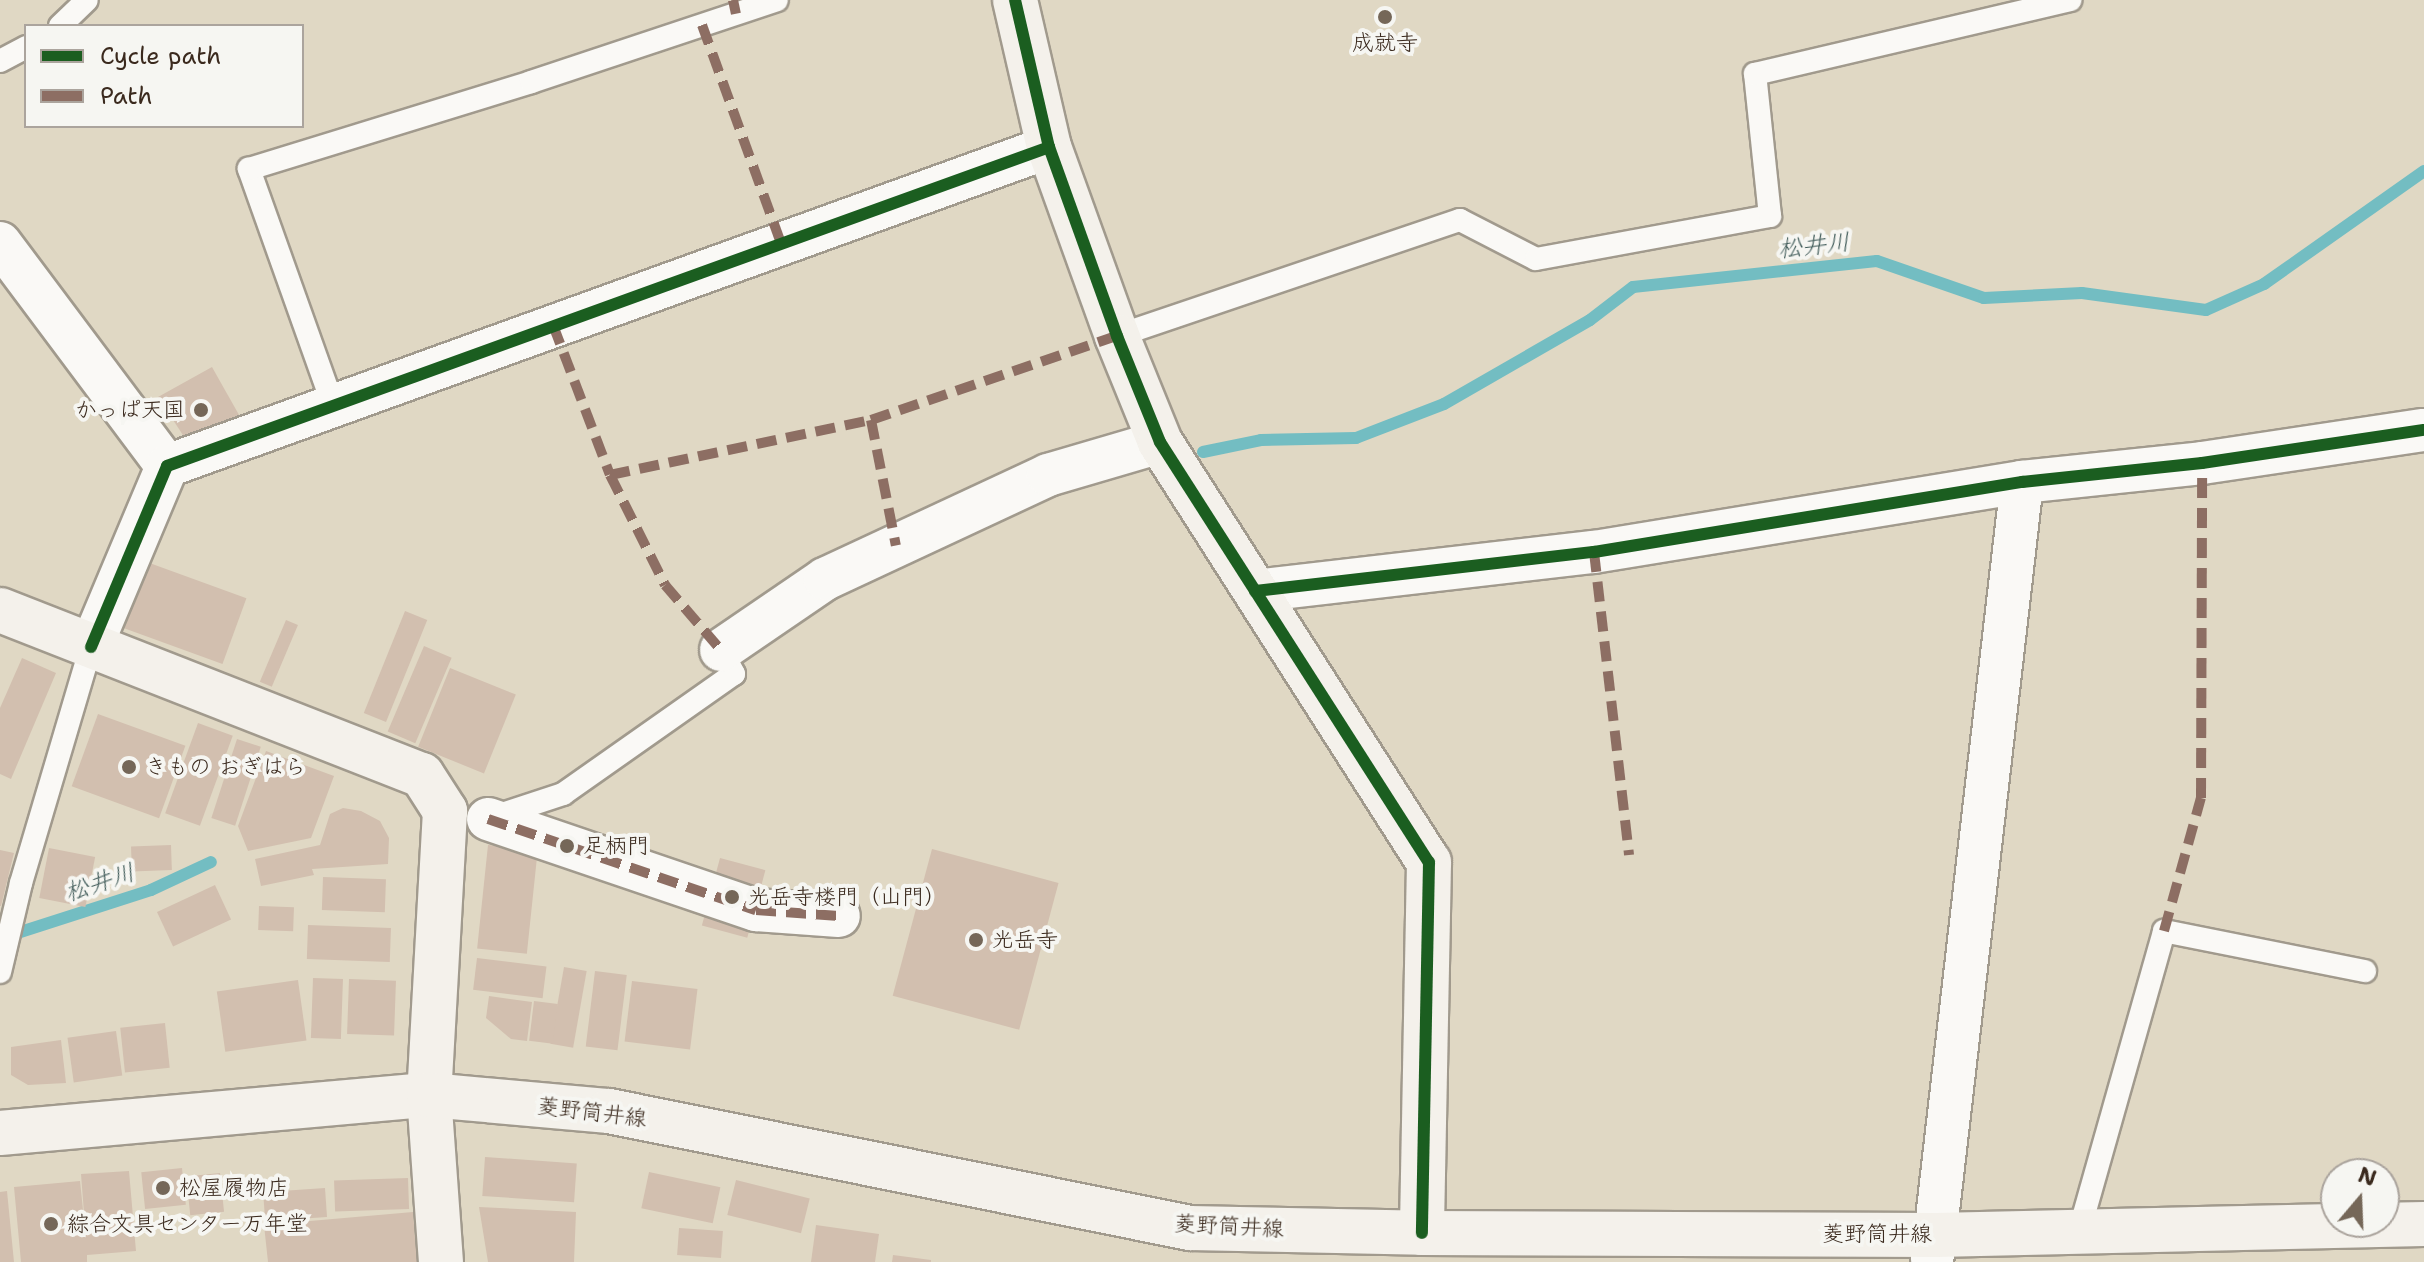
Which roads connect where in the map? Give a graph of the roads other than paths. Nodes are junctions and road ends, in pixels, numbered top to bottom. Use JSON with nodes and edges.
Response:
{"nodes":[{"id":1,"x":87,"y":0,"type":"edge"},
{"id":2,"x":777,"y":0,"type":"edge"},
{"id":3,"x":1015,"y":0,"type":"edge"},
{"id":4,"x":2070,"y":0,"type":"edge"},
{"id":5,"x":62,"y":24,"type":"edge"},
{"id":6,"x":24,"y":48,"type":"edge"},
{"id":7,"x":0,"y":61,"type":"edge"},
{"id":8,"x":1049,"y":147,"type":"junction"},
{"id":9,"x":0,"y":243,"type":"edge"},
{"id":10,"x":1117,"y":336,"type":"junction"},
{"id":11,"x":333,"y":405,"type":"junction"},
{"id":12,"x":2424,"y":430,"type":"edge"},
{"id":13,"x":1165,"y":450,"type":"junction"},
{"id":14,"x":167,"y":466,"type":"junction"},
{"id":15,"x":2022,"y":482,"type":"junction"},
{"id":16,"x":1255,"y":591,"type":"junction"},
{"id":17,"x":0,"y":610,"type":"edge"},
{"id":18,"x":91,"y":647,"type":"junction"},
{"id":19,"x":721,"y":650,"type":"joint"},
{"id":20,"x":445,"y":811,"type":"junction"},
{"id":21,"x":488,"y":819,"type":"junction"},
{"id":22,"x":839,"y":916,"type":"dead end"},
{"id":23,"x":1,"y":968,"type":"edge"},
{"id":24,"x":2365,"y":971,"type":"dead end"},
{"id":25,"x":429,"y":1095,"type":"junction"},
{"id":26,"x":0,"y":1133,"type":"edge"},
{"id":27,"x":2424,"y":1224,"type":"edge"},
{"id":28,"x":2079,"y":1232,"type":"junction"},
{"id":29,"x":1422,"y":1233,"type":"junction"},
{"id":30,"x":1934,"y":1248,"type":"edge"},
{"id":31,"x":441,"y":1262,"type":"edge"}],
"edges":[{"from":1,"to":5,"type":"lane"},
{"from":2,"to":11,"type":"lane"},
{"from":3,"to":8,"type":"main road"},
{"from":4,"to":10,"type":"lane"},
{"from":6,"to":7,"type":"lane"},
{"from":8,"to":10,"type":"main road"},
{"from":8,"to":11,"type":"street"},
{"from":9,"to":14,"type":"street"},
{"from":10,"to":13,"type":"main road"},
{"from":11,"to":14,"type":"street"},
{"from":12,"to":15,"type":"street"},
{"from":13,"to":16,"type":"main road"},
{"from":13,"to":19,"type":"street"},
{"from":14,"to":18,"type":"street"},
{"from":15,"to":16,"type":"street"},
{"from":15,"to":30,"type":"street"},
{"from":16,"to":29,"type":"main road"},
{"from":17,"to":18,"type":"main road"},
{"from":18,"to":20,"type":"main road"},
{"from":18,"to":23,"type":"lane"},
{"from":19,"to":21,"type":"lane"},
{"from":20,"to":21,"type":"lane"},
{"from":20,"to":25,"type":"main road"},
{"from":21,"to":22,"type":"street"},
{"from":24,"to":28,"type":"lane"},
{"from":25,"to":26,"type":"main road","name":"菱野筒井線"},
{"from":25,"to":29,"type":"main road","name":"菱野筒井線"},
{"from":25,"to":31,"type":"main road"},
{"from":27,"to":28,"type":"main road","name":"菱野筒井線"},
{"from":28,"to":30,"type":"main road","name":"菱野筒井線"},
{"from":29,"to":30,"type":"main road","name":"菱野筒井線"}]}
